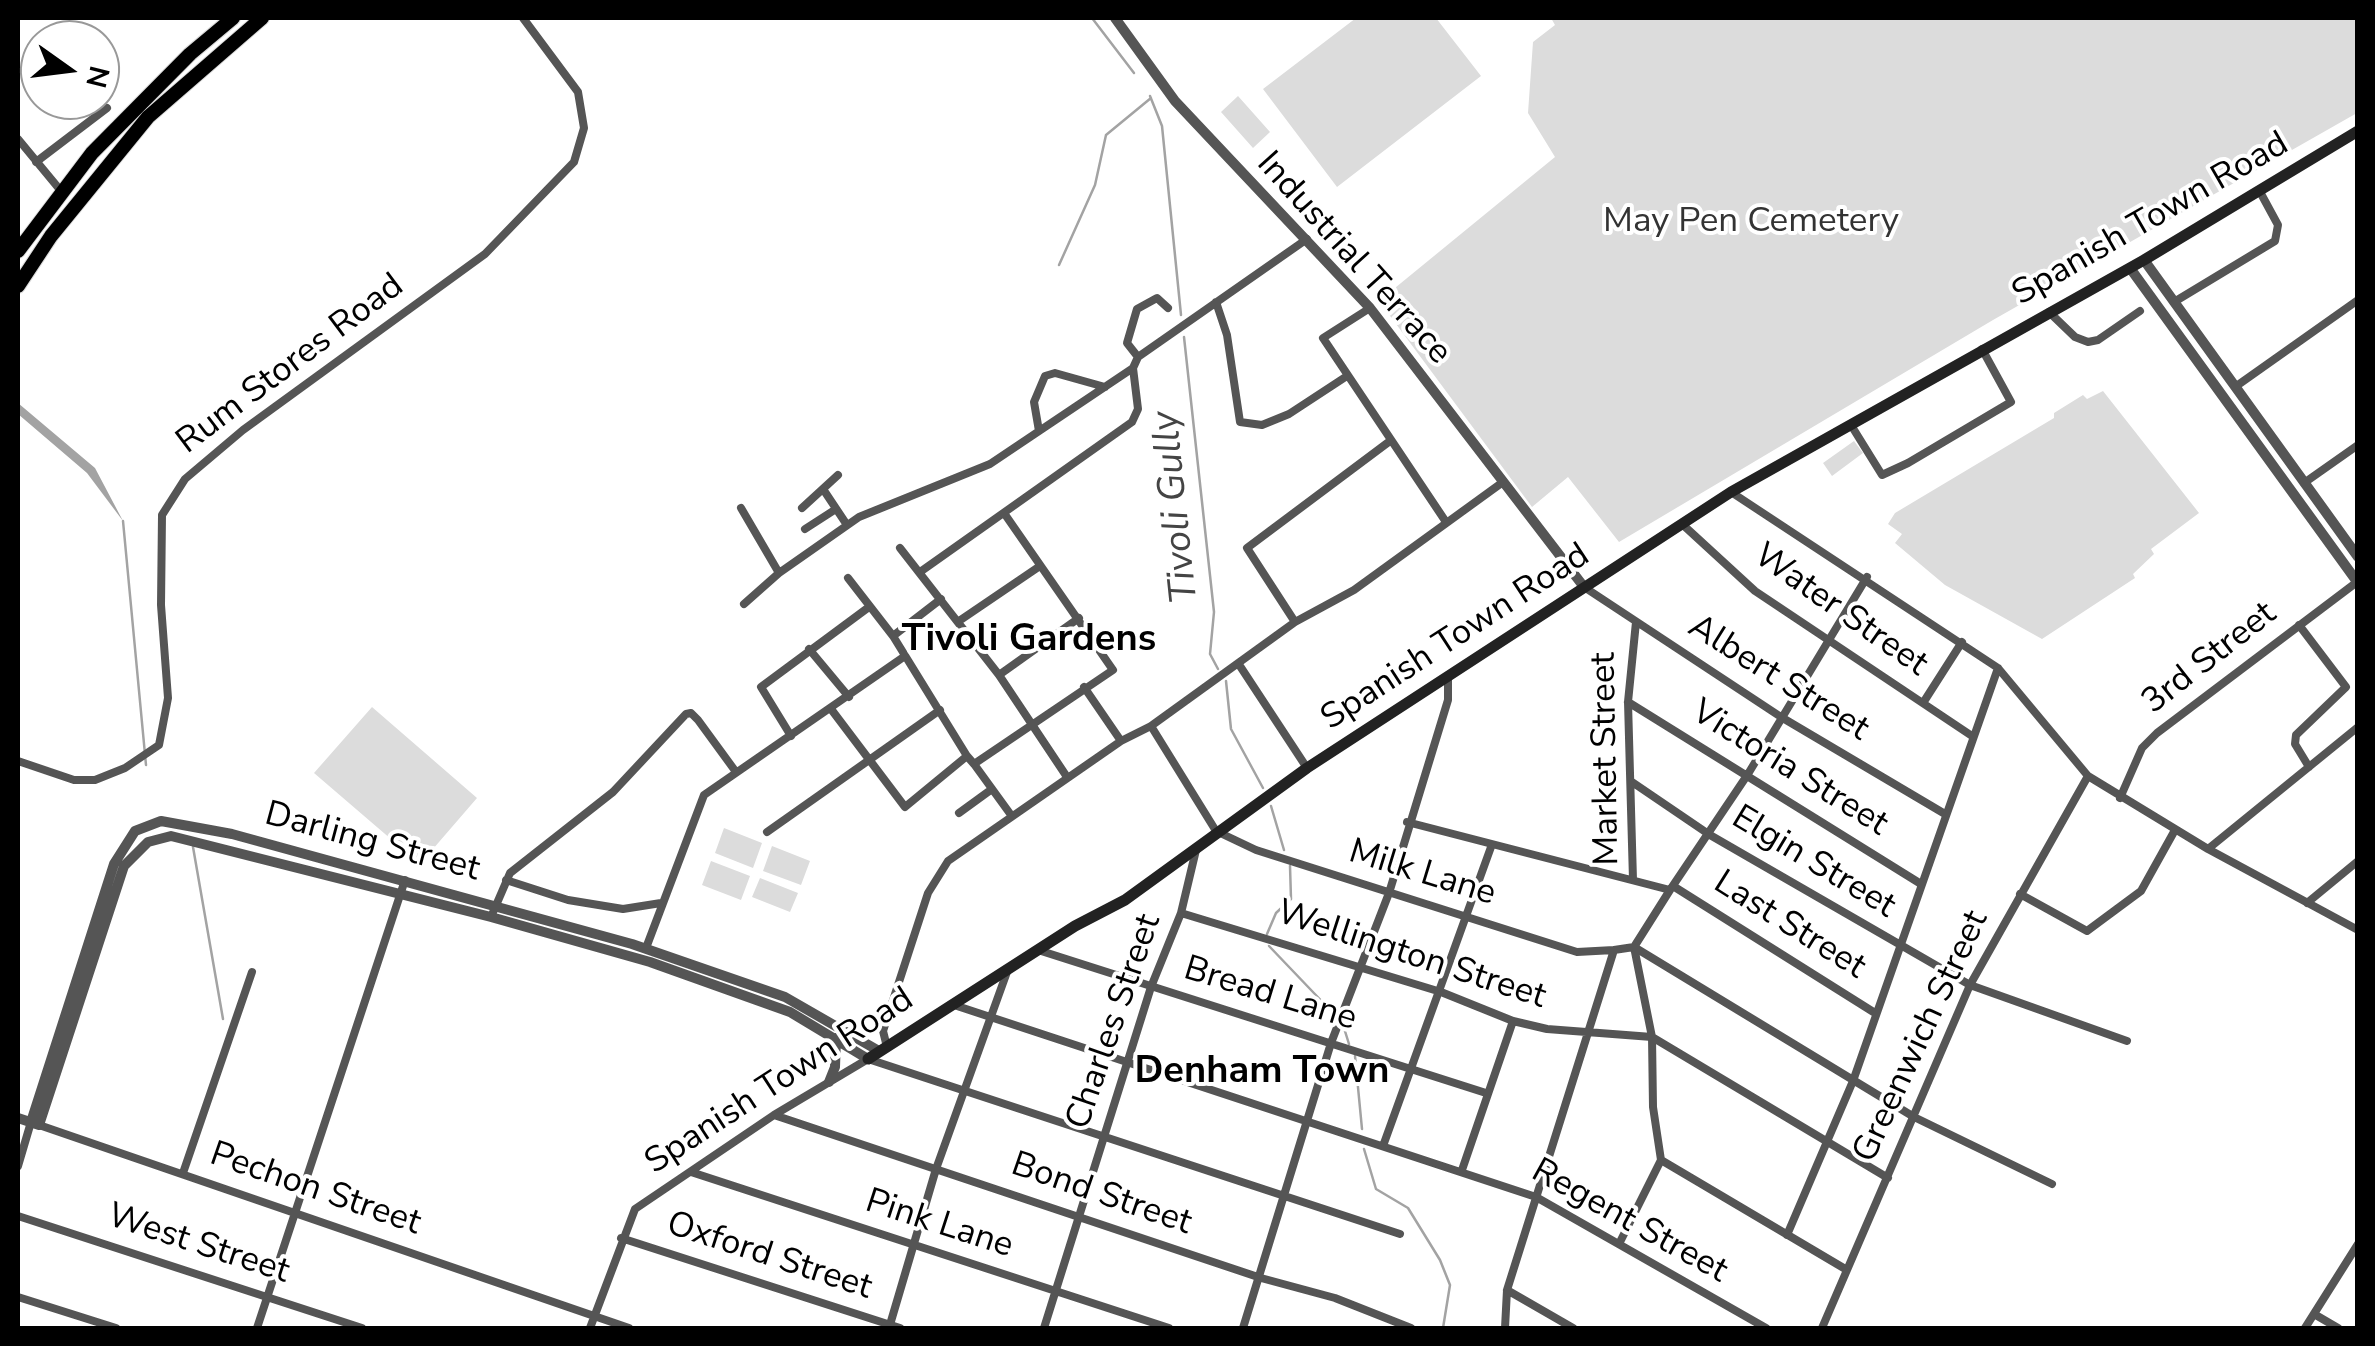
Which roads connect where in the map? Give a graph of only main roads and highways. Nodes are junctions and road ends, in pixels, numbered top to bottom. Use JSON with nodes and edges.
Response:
{"nodes":[{"id":1,"x":234,"y":18,"type":"edge"},
{"id":2,"x":262,"y":18,"type":"edge"},
{"id":3,"x":2358,"y":130,"type":"edge"},
{"id":4,"x":18,"y":250,"type":"edge"},
{"id":5,"x":18,"y":286,"type":"edge"},
{"id":6,"x":878,"y":1052,"type":"road end"}],
"edges":[{"from":1,"to":4,"type":"highway"},
{"from":2,"to":5,"type":"highway"},
{"from":3,"to":6,"type":"main road","name":"Spanish Town Road"}]}
